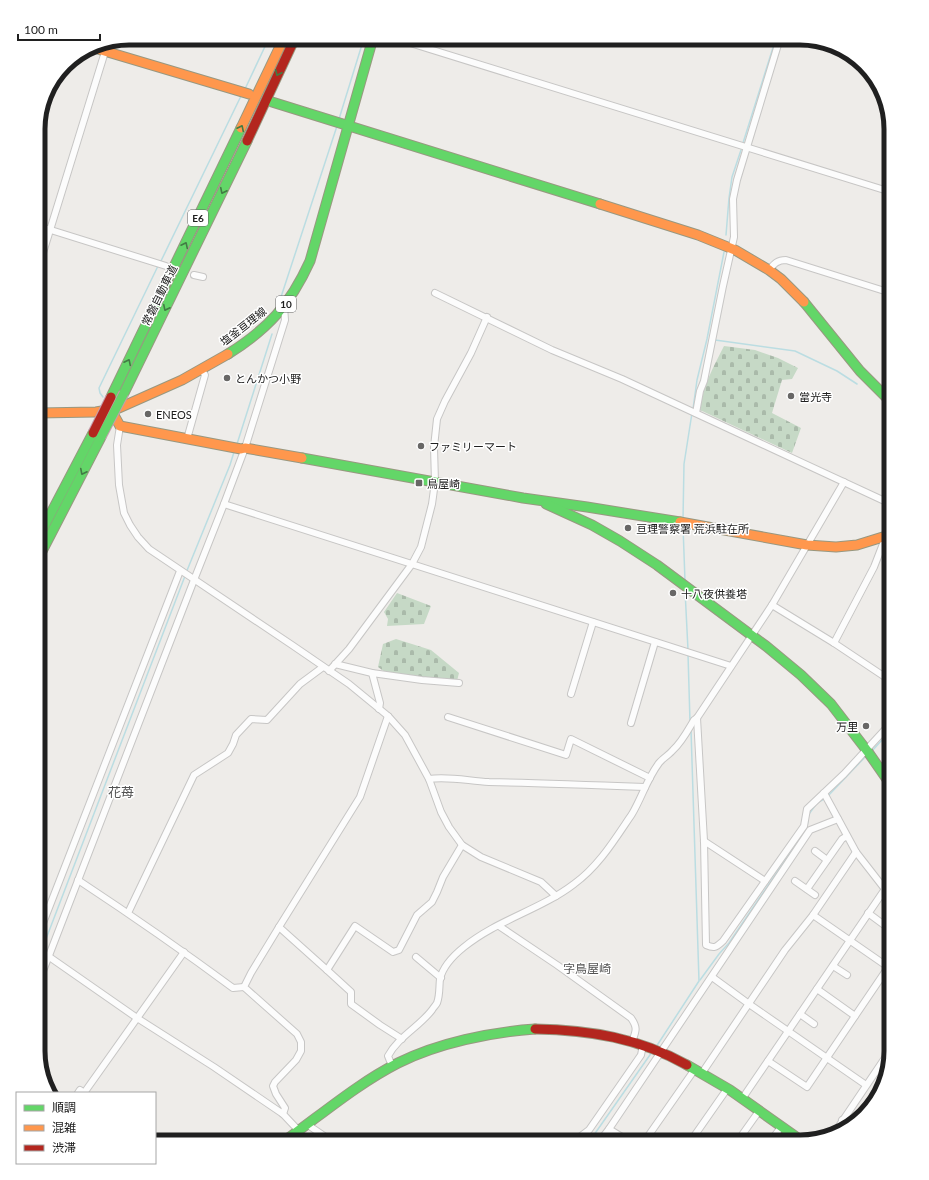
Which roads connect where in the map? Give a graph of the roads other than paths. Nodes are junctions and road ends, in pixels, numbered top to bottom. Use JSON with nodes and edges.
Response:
{"nodes":[{"id":1,"x":281,"y":45,"type":"edge"},
{"id":2,"x":292,"y":45,"type":"edge"},
{"id":3,"x":371,"y":45,"type":"edge"},
{"id":4,"x":417,"y":45,"type":"edge"},
{"id":5,"x":778,"y":45,"type":"edge"},
{"id":6,"x":100,"y":50,"type":"edge"},
{"id":7,"x":105,"y":51,"type":"junction"},
{"id":8,"x":249,"y":94,"type":"dead end"},
{"id":9,"x":272,"y":102,"type":"dead end"},
{"id":10,"x":346,"y":125,"type":"junction"},
{"id":11,"x":746,"y":147,"type":"junction"},
{"id":12,"x":884,"y":190,"type":"edge"},
{"id":13,"x":45,"y":228,"type":"edge"},
{"id":14,"x":51,"y":229,"type":"junction"},
{"id":15,"x":45,"y":247,"type":"edge"},
{"id":16,"x":732,"y":249,"type":"junction"},
{"id":17,"x":166,"y":266,"type":"dead end"},
{"id":18,"x":769,"y":270,"type":"junction"},
{"id":19,"x":194,"y":274,"type":"dead end"},
{"id":20,"x":204,"y":278,"type":"dead end"},
{"id":21,"x":884,"y":290,"type":"edge"},
{"id":22,"x":435,"y":293,"type":"dead end"},
{"id":23,"x":284,"y":306,"type":"junction"},
{"id":24,"x":487,"y":317,"type":"junction"},
{"id":25,"x":202,"y":370,"type":"junction"},
{"id":26,"x":884,"y":395,"type":"edge"},
{"id":27,"x":112,"y":410,"type":"junction"},
{"id":28,"x":693,"y":412,"type":"junction"},
{"id":29,"x":45,"y":413,"type":"edge"},
{"id":30,"x":120,"y":426,"type":"junction"},
{"id":31,"x":97,"y":435,"type":"junction"},
{"id":32,"x":187,"y":439,"type":"junction"},
{"id":33,"x":243,"y":448,"type":"junction"},
{"id":34,"x":434,"y":482,"type":"junction"},
{"id":35,"x":844,"y":482,"type":"junction"},
{"id":36,"x":536,"y":500,"type":"junction"},
{"id":37,"x":884,"y":501,"type":"edge"},
{"id":38,"x":224,"y":504,"type":"junction"},
{"id":39,"x":45,"y":526,"type":"edge"},
{"id":40,"x":884,"y":535,"type":"edge"},
{"id":41,"x":884,"y":543,"type":"edge"},
{"id":42,"x":45,"y":544,"type":"edge"},
{"id":43,"x":807,"y":545,"type":"junction"},
{"id":44,"x":412,"y":564,"type":"junction"},
{"id":45,"x":180,"y":571,"type":"junction"},
{"id":46,"x":194,"y":580,"type":"junction"},
{"id":47,"x":772,"y":605,"type":"junction"},
{"id":48,"x":593,"y":622,"type":"junction"},
{"id":49,"x":752,"y":636,"type":"junction"},
{"id":50,"x":655,"y":642,"type":"junction"},
{"id":51,"x":834,"y":643,"type":"junction"},
{"id":52,"x":335,"y":664,"type":"junction"},
{"id":53,"x":731,"y":666,"type":"junction"},
{"id":54,"x":323,"y":667,"type":"junction"},
{"id":55,"x":329,"y":671,"type":"junction"},
{"id":56,"x":372,"y":673,"type":"junction"},
{"id":57,"x":884,"y":676,"type":"edge"},
{"id":58,"x":459,"y":683,"type":"dead end"},
{"id":59,"x":571,"y":694,"type":"dead end"},
{"id":60,"x":380,"y":709,"type":"junction"},
{"id":61,"x":388,"y":716,"type":"junction"},
{"id":62,"x":448,"y":717,"type":"dead end"},
{"id":63,"x":695,"y":719,"type":"junction"},
{"id":64,"x":631,"y":723,"type":"dead end"},
{"id":65,"x":884,"y":731,"type":"edge"},
{"id":66,"x":868,"y":753,"type":"junction"},
{"id":67,"x":884,"y":768,"type":"edge"},
{"id":68,"x":650,"y":778,"type":"junction"},
{"id":69,"x":429,"y":779,"type":"junction"},
{"id":70,"x":645,"y":787,"type":"junction"},
{"id":71,"x":826,"y":796,"type":"junction"},
{"id":72,"x":838,"y":819,"type":"junction"},
{"id":73,"x":847,"y":836,"type":"junction"},
{"id":74,"x":704,"y":841,"type":"junction"},
{"id":75,"x":462,"y":844,"type":"junction"},
{"id":76,"x":815,"y":851,"type":"dead end"},
{"id":77,"x":856,"y":852,"type":"junction"},
{"id":78,"x":827,"y":860,"type":"junction"},
{"id":79,"x":78,"y":880,"type":"junction"},
{"id":80,"x":765,"y":881,"type":"junction"},
{"id":81,"x":795,"y":881,"type":"dead end"},
{"id":82,"x":884,"y":888,"type":"edge"},
{"id":83,"x":807,"y":889,"type":"junction"},
{"id":84,"x":884,"y":890,"type":"edge"},
{"id":85,"x":815,"y":895,"type":"dead end"},
{"id":86,"x":556,"y":896,"type":"junction"},
{"id":87,"x":128,"y":913,"type":"junction"},
{"id":88,"x":868,"y":913,"type":"junction"},
{"id":89,"x":813,"y":915,"type":"junction"},
{"id":90,"x":45,"y":918,"type":"edge"},
{"id":91,"x":884,"y":925,"type":"edge"},
{"id":92,"x":499,"y":926,"type":"junction"},
{"id":93,"x":279,"y":927,"type":"junction"},
{"id":94,"x":850,"y":940,"type":"junction"},
{"id":95,"x":184,"y":952,"type":"junction"},
{"id":96,"x":45,"y":955,"type":"edge"},
{"id":97,"x":48,"y":956,"type":"junction"},
{"id":98,"x":416,"y":957,"type":"dead end"},
{"id":99,"x":884,"y":962,"type":"edge"},
{"id":100,"x":45,"y":964,"type":"edge"},
{"id":101,"x":833,"y":966,"type":"junction"},
{"id":102,"x":327,"y":970,"type":"junction"},
{"id":103,"x":847,"y":975,"type":"dead end"},
{"id":104,"x":884,"y":975,"type":"edge"},
{"id":105,"x":712,"y":977,"type":"junction"},
{"id":106,"x":441,"y":978,"type":"junction"},
{"id":107,"x":244,"y":987,"type":"junction"},
{"id":108,"x":817,"y":989,"type":"junction"},
{"id":109,"x":748,"y":1004,"type":"junction"},
{"id":110,"x":800,"y":1014,"type":"junction"},
{"id":111,"x":855,"y":1016,"type":"junction"},
{"id":112,"x":137,"y":1018,"type":"junction"},
{"id":113,"x":814,"y":1024,"type":"dead end"},
{"id":114,"x":789,"y":1031,"type":"junction"},
{"id":115,"x":402,"y":1039,"type":"junction"},
{"id":116,"x":632,"y":1042,"type":"junction"},
{"id":117,"x":646,"y":1046,"type":"junction"},
{"id":118,"x":659,"y":1052,"type":"junction"},
{"id":119,"x":827,"y":1058,"type":"junction"},
{"id":120,"x":768,"y":1061,"type":"junction"},
{"id":121,"x":883,"y":1062,"type":"edge"},
{"id":122,"x":392,"y":1066,"type":"junction"},
{"id":123,"x":698,"y":1071,"type":"junction"},
{"id":124,"x":866,"y":1084,"type":"junction"},
{"id":125,"x":727,"y":1089,"type":"junction"},
{"id":126,"x":85,"y":1092,"type":"edge"},
{"id":127,"x":742,"y":1099,"type":"junction"},
{"id":128,"x":759,"y":1110,"type":"junction"},
{"id":129,"x":283,"y":1114,"type":"junction"},
{"id":130,"x":842,"y":1120,"type":"junction"},
{"id":131,"x":845,"y":1122,"type":"edge"},
{"id":132,"x":308,"y":1125,"type":"junction"},
{"id":133,"x":840,"y":1125,"type":"edge"},
{"id":134,"x":781,"y":1126,"type":"junction"},
{"id":135,"x":610,"y":1129,"type":"junction"},
{"id":136,"x":299,"y":1131,"type":"junction"},
{"id":137,"x":293,"y":1135,"type":"edge"},
{"id":138,"x":323,"y":1135,"type":"edge"},
{"id":139,"x":582,"y":1135,"type":"edge"},
{"id":140,"x":605,"y":1135,"type":"edge"},
{"id":141,"x":619,"y":1135,"type":"edge"},
{"id":142,"x":649,"y":1135,"type":"edge"},
{"id":143,"x":695,"y":1135,"type":"edge"},
{"id":144,"x":742,"y":1135,"type":"edge"},
{"id":145,"x":775,"y":1135,"type":"edge"},
{"id":146,"x":794,"y":1135,"type":"edge"}],
"edges":[{"from":31,"to":1,"type":"main road","name":"常磐自動車道","number":"E6","one_way":true,"bridge":true},
{"from":2,"to":31,"type":"main road","name":"常磐自動車道","number":"E6","one_way":true,"bridge":true},
{"from":3,"to":10,"type":"main road","name":"塩釜亘理線","number":"10"},
{"from":4,"to":11,"type":"street"},
{"from":5,"to":11,"type":"street"},
{"from":6,"to":7,"type":"main road"},
{"from":7,"to":8,"type":"main road"},
{"from":7,"to":14,"type":"street"},
{"from":9,"to":10,"type":"main road"},
{"from":10,"to":16,"type":"main road"},
{"from":10,"to":23,"type":"main road","name":"塩釜亘理線","number":"10"},
{"from":11,"to":12,"type":"street"},
{"from":11,"to":16,"type":"street"},
{"from":13,"to":14,"type":"street"},
{"from":14,"to":15,"type":"street"},
{"from":14,"to":17,"type":"street"},
{"from":16,"to":18,"type":"main road"},
{"from":16,"to":28,"type":"street"},
{"from":18,"to":21,"type":"street"},
{"from":18,"to":26,"type":"main road"},
{"from":19,"to":20,"type":"street"},
{"from":22,"to":24,"type":"street"},
{"from":23,"to":25,"type":"main road","name":"塩釜亘理線","number":"10"},
{"from":23,"to":33,"type":"street"},
{"from":24,"to":28,"type":"street"},
{"from":24,"to":34,"type":"street"},
{"from":25,"to":27,"type":"main road","name":"塩釜亘理線","number":"10"},
{"from":25,"to":32,"type":"street"},
{"from":27,"to":29,"type":"main road","name":"塩釜亘理線","number":"10"},
{"from":27,"to":30,"type":"main road"},
{"from":28,"to":35,"type":"street"},
{"from":30,"to":32,"type":"main road"},
{"from":30,"to":45,"type":"street"},
{"from":31,"to":39,"type":"main road","name":"常磐自動車道","number":"E6"},
{"from":31,"to":42,"type":"main road","name":"常磐自動車道","number":"E6","one_way":true},
{"from":32,"to":33,"type":"main road"},
{"from":33,"to":34,"type":"main road"},
{"from":33,"to":38,"type":"street"},
{"from":34,"to":36,"type":"main road"},
{"from":34,"to":44,"type":"street"},
{"from":35,"to":37,"type":"street"},
{"from":35,"to":43,"type":"street"},
{"from":36,"to":43,"type":"main road"},
{"from":36,"to":49,"type":"main road"},
{"from":38,"to":44,"type":"street"},
{"from":38,"to":46,"type":"street"},
{"from":40,"to":43,"type":"main road"},
{"from":41,"to":51,"type":"street"},
{"from":43,"to":47,"type":"street"},
{"from":44,"to":48,"type":"street"},
{"from":44,"to":52,"type":"street"},
{"from":45,"to":46,"type":"street"},
{"from":45,"to":90,"type":"street"},
{"from":46,"to":54,"type":"street"},
{"from":46,"to":79,"type":"street"},
{"from":47,"to":49,"type":"street"},
{"from":47,"to":51,"type":"street"},
{"from":48,"to":50,"type":"street"},
{"from":48,"to":59,"type":"street"},
{"from":49,"to":53,"type":"street"},
{"from":49,"to":66,"type":"main road"},
{"from":50,"to":53,"type":"street"},
{"from":50,"to":64,"type":"street"},
{"from":51,"to":57,"type":"street"},
{"from":52,"to":55,"type":"street"},
{"from":52,"to":56,"type":"street"},
{"from":53,"to":63,"type":"street"},
{"from":54,"to":55,"type":"street"},
{"from":54,"to":87,"type":"street"},
{"from":55,"to":60,"type":"street"},
{"from":56,"to":58,"type":"street"},
{"from":56,"to":60,"type":"street"},
{"from":60,"to":61,"type":"street"},
{"from":61,"to":69,"type":"street"},
{"from":61,"to":93,"type":"street"},
{"from":62,"to":68,"type":"street"},
{"from":63,"to":68,"type":"street"},
{"from":63,"to":74,"type":"street"},
{"from":65,"to":66,"type":"street"},
{"from":66,"to":67,"type":"main road"},
{"from":66,"to":71,"type":"street"},
{"from":68,"to":70,"type":"street"},
{"from":69,"to":70,"type":"street"},
{"from":69,"to":75,"type":"street"},
{"from":70,"to":86,"type":"street"},
{"from":71,"to":72,"type":"street"},
{"from":71,"to":80,"type":"street"},
{"from":72,"to":73,"type":"street"},
{"from":72,"to":105,"type":"street"},
{"from":73,"to":77,"type":"street"},
{"from":73,"to":78,"type":"street"},
{"from":74,"to":80,"type":"street"},
{"from":74,"to":80,"type":"street"},
{"from":75,"to":86,"type":"street"},
{"from":75,"to":102,"type":"street"},
{"from":76,"to":78,"type":"street"},
{"from":77,"to":82,"type":"street"},
{"from":77,"to":89,"type":"street"},
{"from":78,"to":83,"type":"street"},
{"from":79,"to":87,"type":"street"},
{"from":79,"to":97,"type":"street"},
{"from":81,"to":83,"type":"street"},
{"from":83,"to":85,"type":"street"},
{"from":84,"to":88,"type":"street"},
{"from":86,"to":92,"type":"street"},
{"from":87,"to":95,"type":"street"},
{"from":88,"to":91,"type":"street"},
{"from":88,"to":94,"type":"street"},
{"from":89,"to":94,"type":"street"},
{"from":89,"to":109,"type":"street"},
{"from":92,"to":106,"type":"street"},
{"from":92,"to":116,"type":"street"},
{"from":93,"to":102,"type":"street"},
{"from":93,"to":107,"type":"street"},
{"from":94,"to":99,"type":"street"},
{"from":94,"to":101,"type":"street"},
{"from":95,"to":107,"type":"street"},
{"from":95,"to":112,"type":"street"},
{"from":96,"to":97,"type":"street"},
{"from":97,"to":100,"type":"street"},
{"from":97,"to":112,"type":"street"},
{"from":98,"to":106,"type":"street"},
{"from":101,"to":103,"type":"street"},
{"from":101,"to":108,"type":"street"},
{"from":102,"to":115,"type":"street"},
{"from":104,"to":111,"type":"street"},
{"from":105,"to":109,"type":"street"},
{"from":105,"to":118,"type":"street"},
{"from":106,"to":115,"type":"street"},
{"from":107,"to":129,"type":"street"},
{"from":108,"to":110,"type":"street"},
{"from":108,"to":111,"type":"street"},
{"from":109,"to":114,"type":"street"},
{"from":109,"to":123,"type":"street"},
{"from":110,"to":113,"type":"street"},
{"from":110,"to":114,"type":"street"},
{"from":111,"to":119,"type":"street"},
{"from":112,"to":126,"type":"street"},
{"from":112,"to":129,"type":"street"},
{"from":114,"to":119,"type":"street"},
{"from":114,"to":120,"type":"street"},
{"from":115,"to":122,"type":"street"},
{"from":116,"to":117,"type":"main road"},
{"from":116,"to":122,"type":"main road"},
{"from":117,"to":118,"type":"main road"},
{"from":117,"to":139,"type":"street"},
{"from":118,"to":123,"type":"main road"},
{"from":118,"to":135,"type":"street"},
{"from":119,"to":120,"type":"street"},
{"from":119,"to":124,"type":"street"},
{"from":120,"to":127,"type":"street"},
{"from":121,"to":124,"type":"street"},
{"from":122,"to":132,"type":"main road"},
{"from":123,"to":125,"type":"main road"},
{"from":123,"to":142,"type":"street"},
{"from":124,"to":130,"type":"street"},
{"from":125,"to":127,"type":"main road"},
{"from":125,"to":143,"type":"street"},
{"from":127,"to":128,"type":"main road"},
{"from":128,"to":134,"type":"main road"},
{"from":128,"to":144,"type":"street"},
{"from":129,"to":136,"type":"street"},
{"from":130,"to":131,"type":"street"},
{"from":130,"to":133,"type":"street"},
{"from":132,"to":136,"type":"main road"},
{"from":132,"to":138,"type":"street"},
{"from":134,"to":145,"type":"street"},
{"from":134,"to":146,"type":"main road"},
{"from":135,"to":140,"type":"street"},
{"from":135,"to":141,"type":"street"},
{"from":136,"to":137,"type":"main road"}]}
